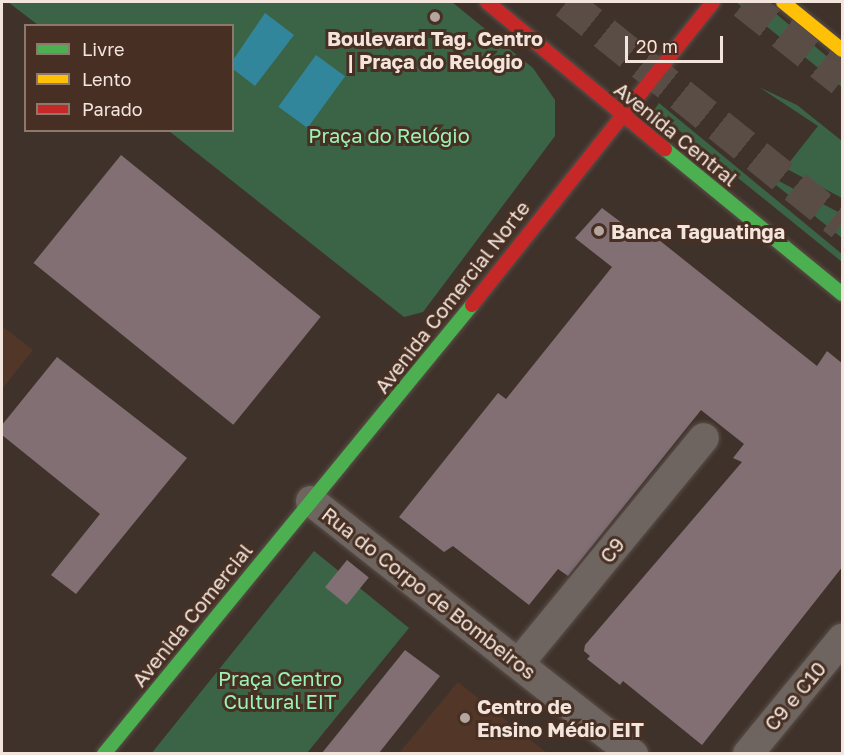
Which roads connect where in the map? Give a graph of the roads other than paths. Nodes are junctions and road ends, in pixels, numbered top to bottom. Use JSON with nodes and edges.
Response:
{"nodes":[{"id":1,"x":487,"y":2,"type":"edge"},
{"id":2,"x":713,"y":2,"type":"edge"},
{"id":3,"x":783,"y":2,"type":"edge"},
{"id":4,"x":843,"y":50,"type":"edge"},
{"id":5,"x":622,"y":115,"type":"junction"},
{"id":6,"x":843,"y":294,"type":"edge"},
{"id":7,"x":704,"y":438,"type":"dead end"},
{"id":8,"x":311,"y":501,"type":"junction"},
{"id":9,"x":843,"y":639,"type":"edge"},
{"id":10,"x":519,"y":663,"type":"junction"},
{"id":11,"x":104,"y":753,"type":"edge"},
{"id":12,"x":633,"y":753,"type":"edge"},
{"id":13,"x":748,"y":753,"type":"edge"}],
"edges":[{"from":1,"to":5,"type":"main road","name":"Avenida Central"},
{"from":2,"to":5,"type":"main road","name":"Avenida Comercial Norte"},
{"from":3,"to":4,"type":"main road"},
{"from":5,"to":6,"type":"main road","name":"Avenida Central"},
{"from":5,"to":8,"type":"main road","name":"Avenida Comercial Norte"},
{"from":7,"to":10,"type":"street","name":"C9"},
{"from":8,"to":10,"type":"street","name":"Rua do Corpo de Bombeiros"},
{"from":8,"to":11,"type":"main road","name":"Avenida Comercial"},
{"from":9,"to":13,"type":"street","name":"C9 e C10"},
{"from":10,"to":12,"type":"street","name":"Rua do Corpo de Bombeiros"}]}
